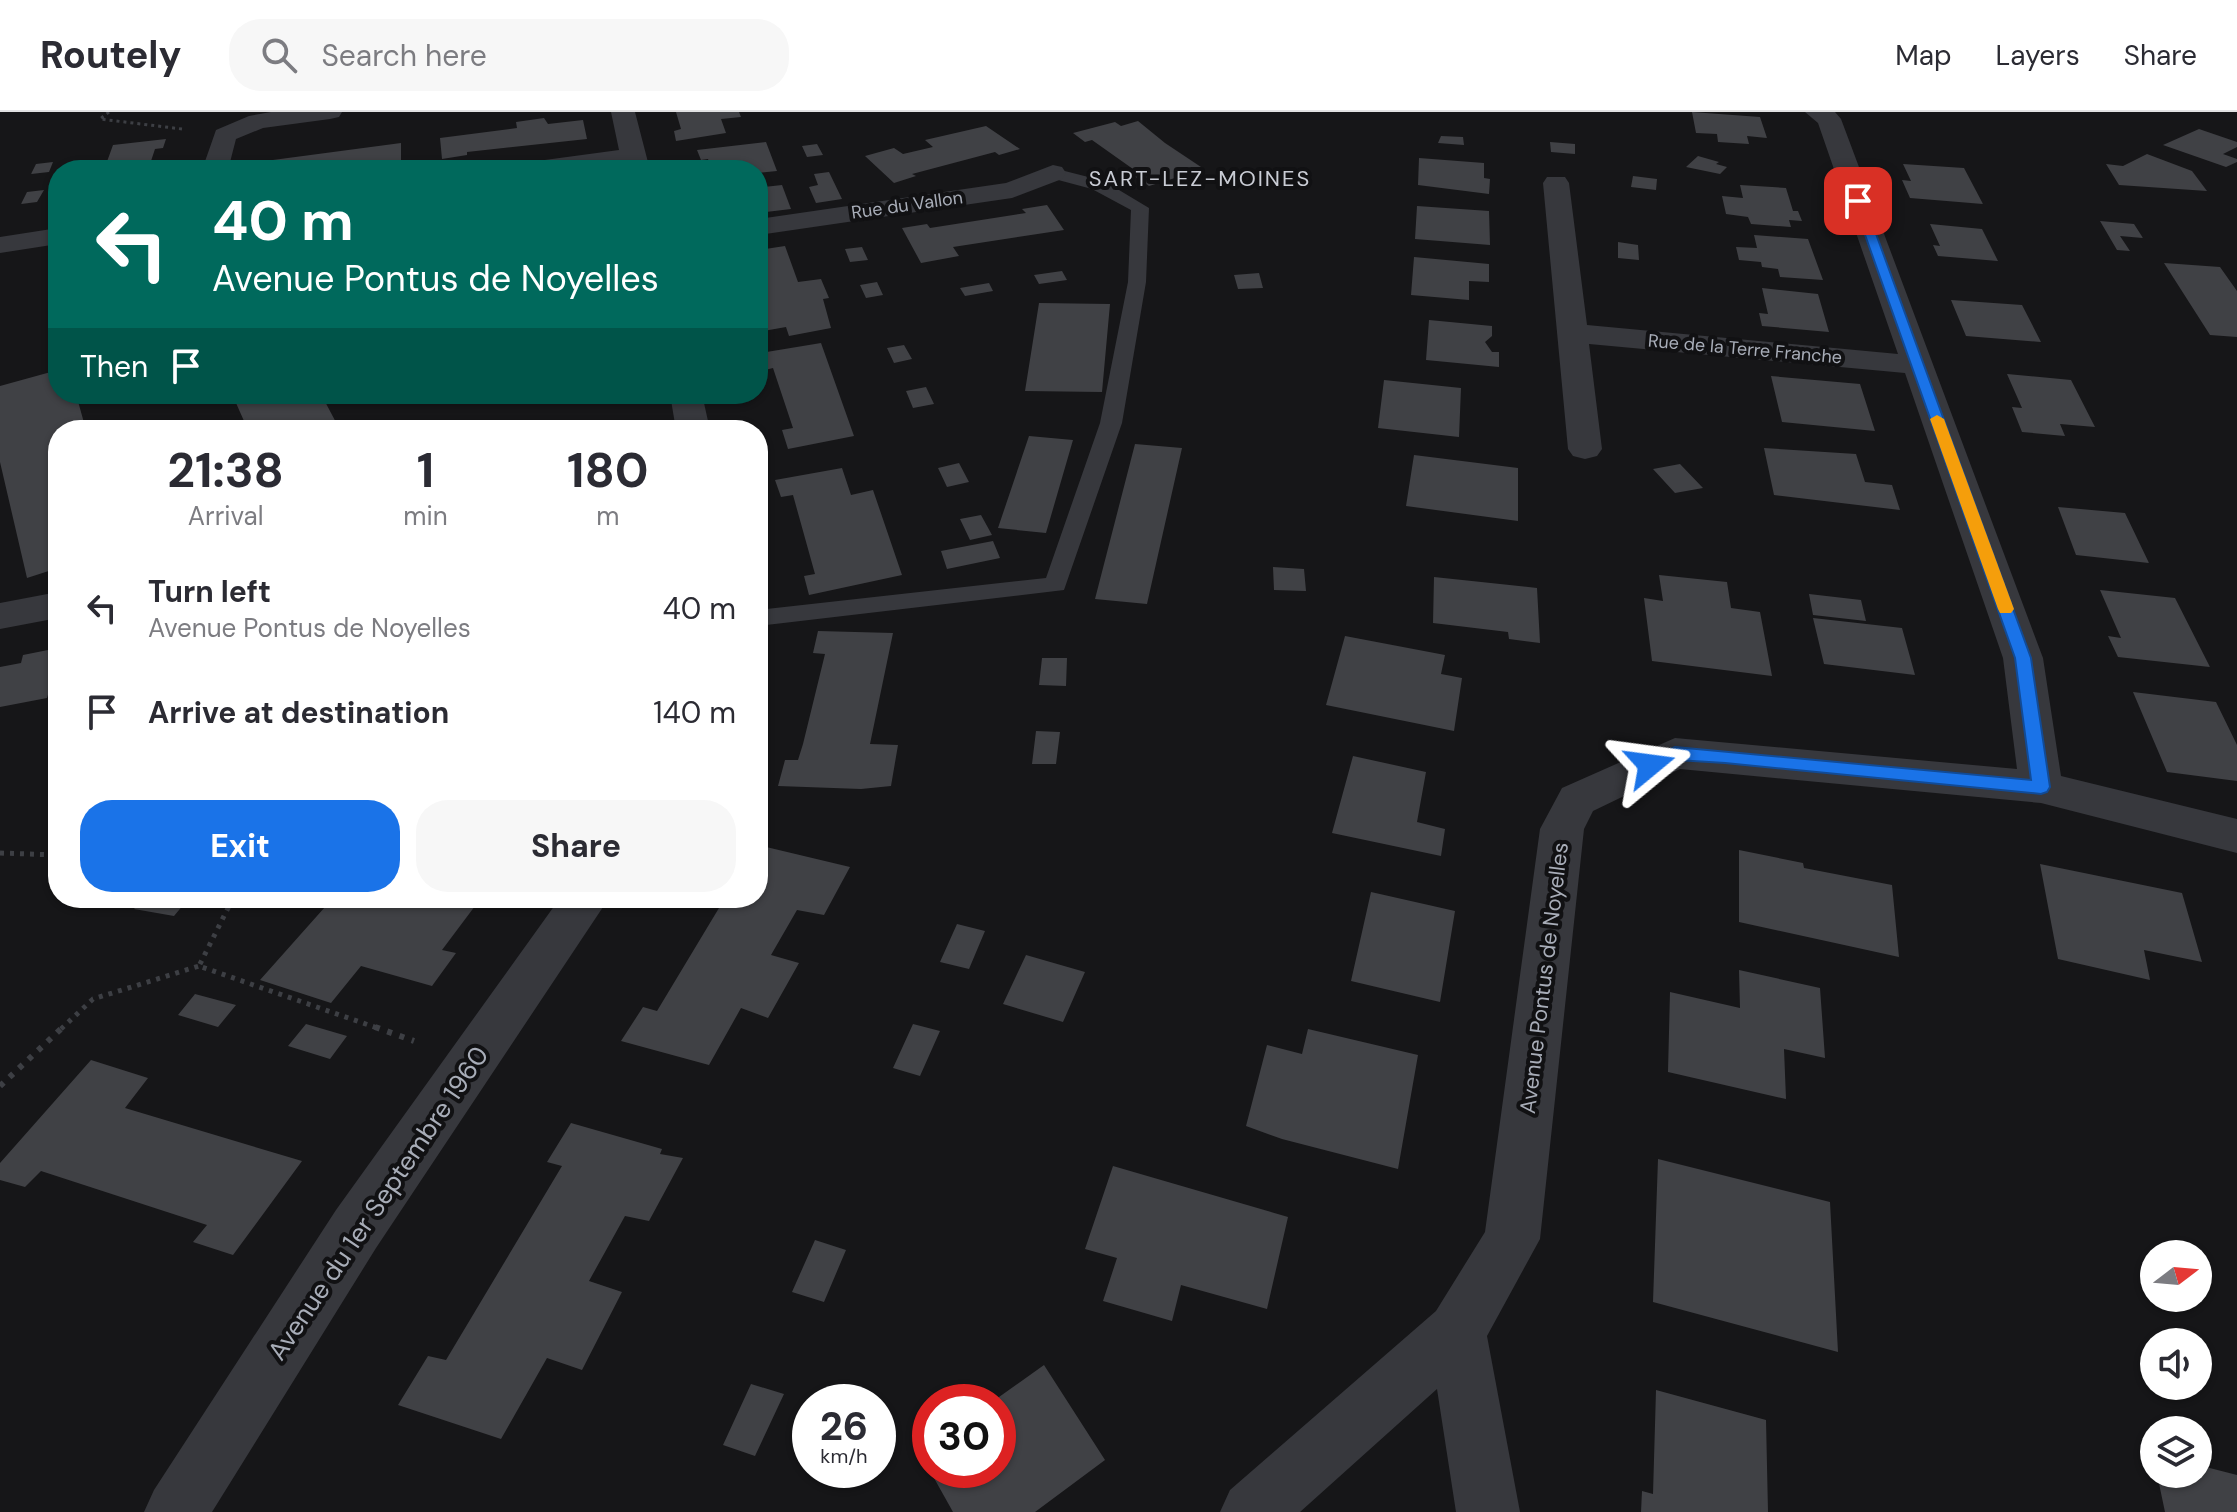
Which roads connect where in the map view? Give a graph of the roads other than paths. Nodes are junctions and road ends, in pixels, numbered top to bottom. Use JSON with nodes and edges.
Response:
{"nodes":[{"id":1,"x":330,"y":112,"type":"edge"},
{"id":2,"x":623,"y":112,"type":"edge"},
{"id":3,"x":1831,"y":114,"type":"edge"},
{"id":4,"x":219,"y":160,"type":"edge"},
{"id":5,"x":634,"y":160,"type":"edge"},
{"id":6,"x":1053,"y":173,"type":"joint"},
{"id":7,"x":1556,"y":183,"type":"dead end"},
{"id":8,"x":768,"y":226,"type":"edge"},
{"id":9,"x":48,"y":238,"type":"edge"},
{"id":10,"x":0,"y":245,"type":"edge"},
{"id":11,"x":1573,"y":333,"type":"junction"},
{"id":12,"x":1918,"y":365,"type":"junction"},
{"id":13,"x":1585,"y":449,"type":"dead end"},
{"id":14,"x":48,"y":607,"type":"edge"},
{"id":15,"x":0,"y":616,"type":"edge"},
{"id":16,"x":768,"y":617,"type":"edge"},
{"id":17,"x":2041,"y":787,"type":"junction"},
{"id":18,"x":2237,"y":836,"type":"edge"},
{"id":19,"x":579,"y":908,"type":"edge"},
{"id":20,"x":1457,"y":1332,"type":"junction"},
{"id":21,"x":176,"y":1512,"type":"edge"},
{"id":22,"x":1252,"y":1512,"type":"edge"},
{"id":23,"x":1488,"y":1512,"type":"edge"}],
"edges":[{"from":1,"to":4,"type":"street"},
{"from":2,"to":5,"type":"street"},
{"from":3,"to":12,"type":"street"},
{"from":6,"to":8,"type":"street","name":"Rue du Vallon"},
{"from":6,"to":16,"type":"lane"},
{"from":7,"to":11,"type":"street"},
{"from":9,"to":10,"type":"street"},
{"from":11,"to":12,"type":"street","name":"Rue de la Terre Franche"},
{"from":11,"to":13,"type":"street"},
{"from":12,"to":17,"type":"street"},
{"from":14,"to":15,"type":"street"},
{"from":17,"to":18,"type":"street","name":"Avenue Pontus de Noyelles"},
{"from":17,"to":20,"type":"street","name":"Avenue Pontus de Noyelles"},
{"from":19,"to":21,"type":"street","name":"Avenue du 1er Septembre 1960"},
{"from":20,"to":22,"type":"street","name":"Avenue Pontus de Noyelles"},
{"from":20,"to":23,"type":"street"}]}
